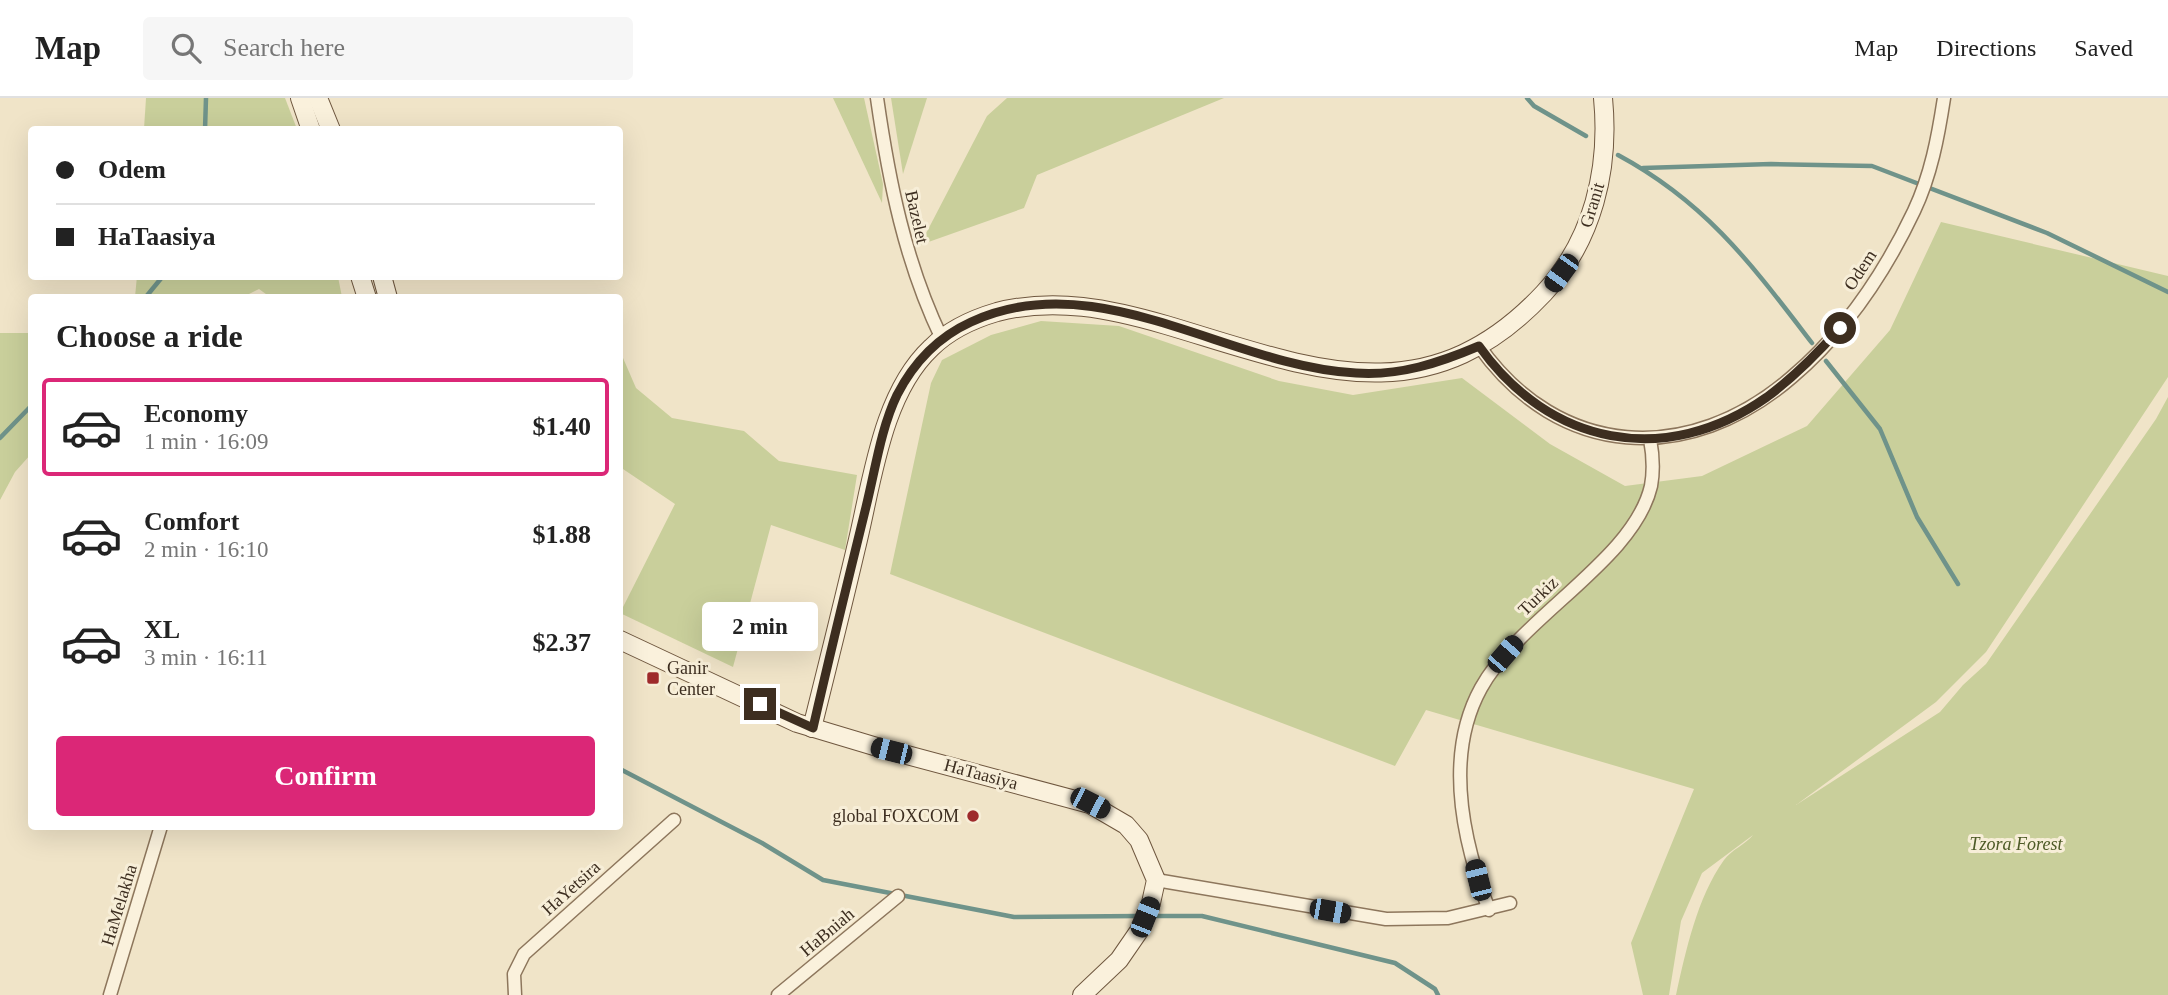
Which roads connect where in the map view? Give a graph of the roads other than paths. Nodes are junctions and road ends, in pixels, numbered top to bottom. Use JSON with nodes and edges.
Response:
{"nodes":[{"id":1,"x":300,"y":98,"type":"edge"},
{"id":2,"x":318,"y":98,"type":"edge"},
{"id":3,"x":877,"y":98,"type":"edge"},
{"id":4,"x":1603,"y":98,"type":"edge"},
{"id":5,"x":1944,"y":98,"type":"edge"},
{"id":6,"x":310,"y":126,"type":"edge"},
{"id":7,"x":329,"y":126,"type":"edge"},
{"id":8,"x":942,"y":339,"type":"junction"},
{"id":9,"x":1479,"y":346,"type":"junction"},
{"id":10,"x":1650,"y":439,"type":"junction"},
{"id":11,"x":623,"y":641,"type":"edge"},
{"id":12,"x":813,"y":728,"type":"junction"},
{"id":13,"x":674,"y":820,"type":"dead end"},
{"id":14,"x":160,"y":830,"type":"edge"},
{"id":15,"x":1156,"y":880,"type":"junction"},
{"id":16,"x":898,"y":896,"type":"dead end"},
{"id":17,"x":1510,"y":903,"type":"dead end"},
{"id":18,"x":1489,"y":910,"type":"junction"},
{"id":19,"x":110,"y":995,"type":"edge"},
{"id":20,"x":515,"y":995,"type":"edge"},
{"id":21,"x":778,"y":995,"type":"edge"},
{"id":22,"x":1082,"y":995,"type":"edge"}],
"edges":[{"from":1,"to":6,"type":"street"},
{"from":2,"to":7,"type":"street"},
{"from":3,"to":8,"type":"street","name":"Bazelet"},
{"from":4,"to":9,"type":"street","name":"Granit"},
{"from":5,"to":10,"type":"street","name":"Odem"},
{"from":8,"to":9,"type":"street","name":"Granit"},
{"from":8,"to":12,"type":"street","name":"Granit"},
{"from":9,"to":10,"type":"street","name":"Odem"},
{"from":10,"to":18,"type":"street","name":"Turkiz"},
{"from":11,"to":12,"type":"street","name":"HaTaasiya"},
{"from":12,"to":15,"type":"street","name":"HaTaasiya"},
{"from":13,"to":20,"type":"street","name":"HaYetsira"},
{"from":14,"to":19,"type":"street","name":"HaMelakha"},
{"from":15,"to":18,"type":"street"},
{"from":15,"to":22,"type":"street"},
{"from":16,"to":21,"type":"street","name":"HaBniah"},
{"from":17,"to":18,"type":"street"}]}
